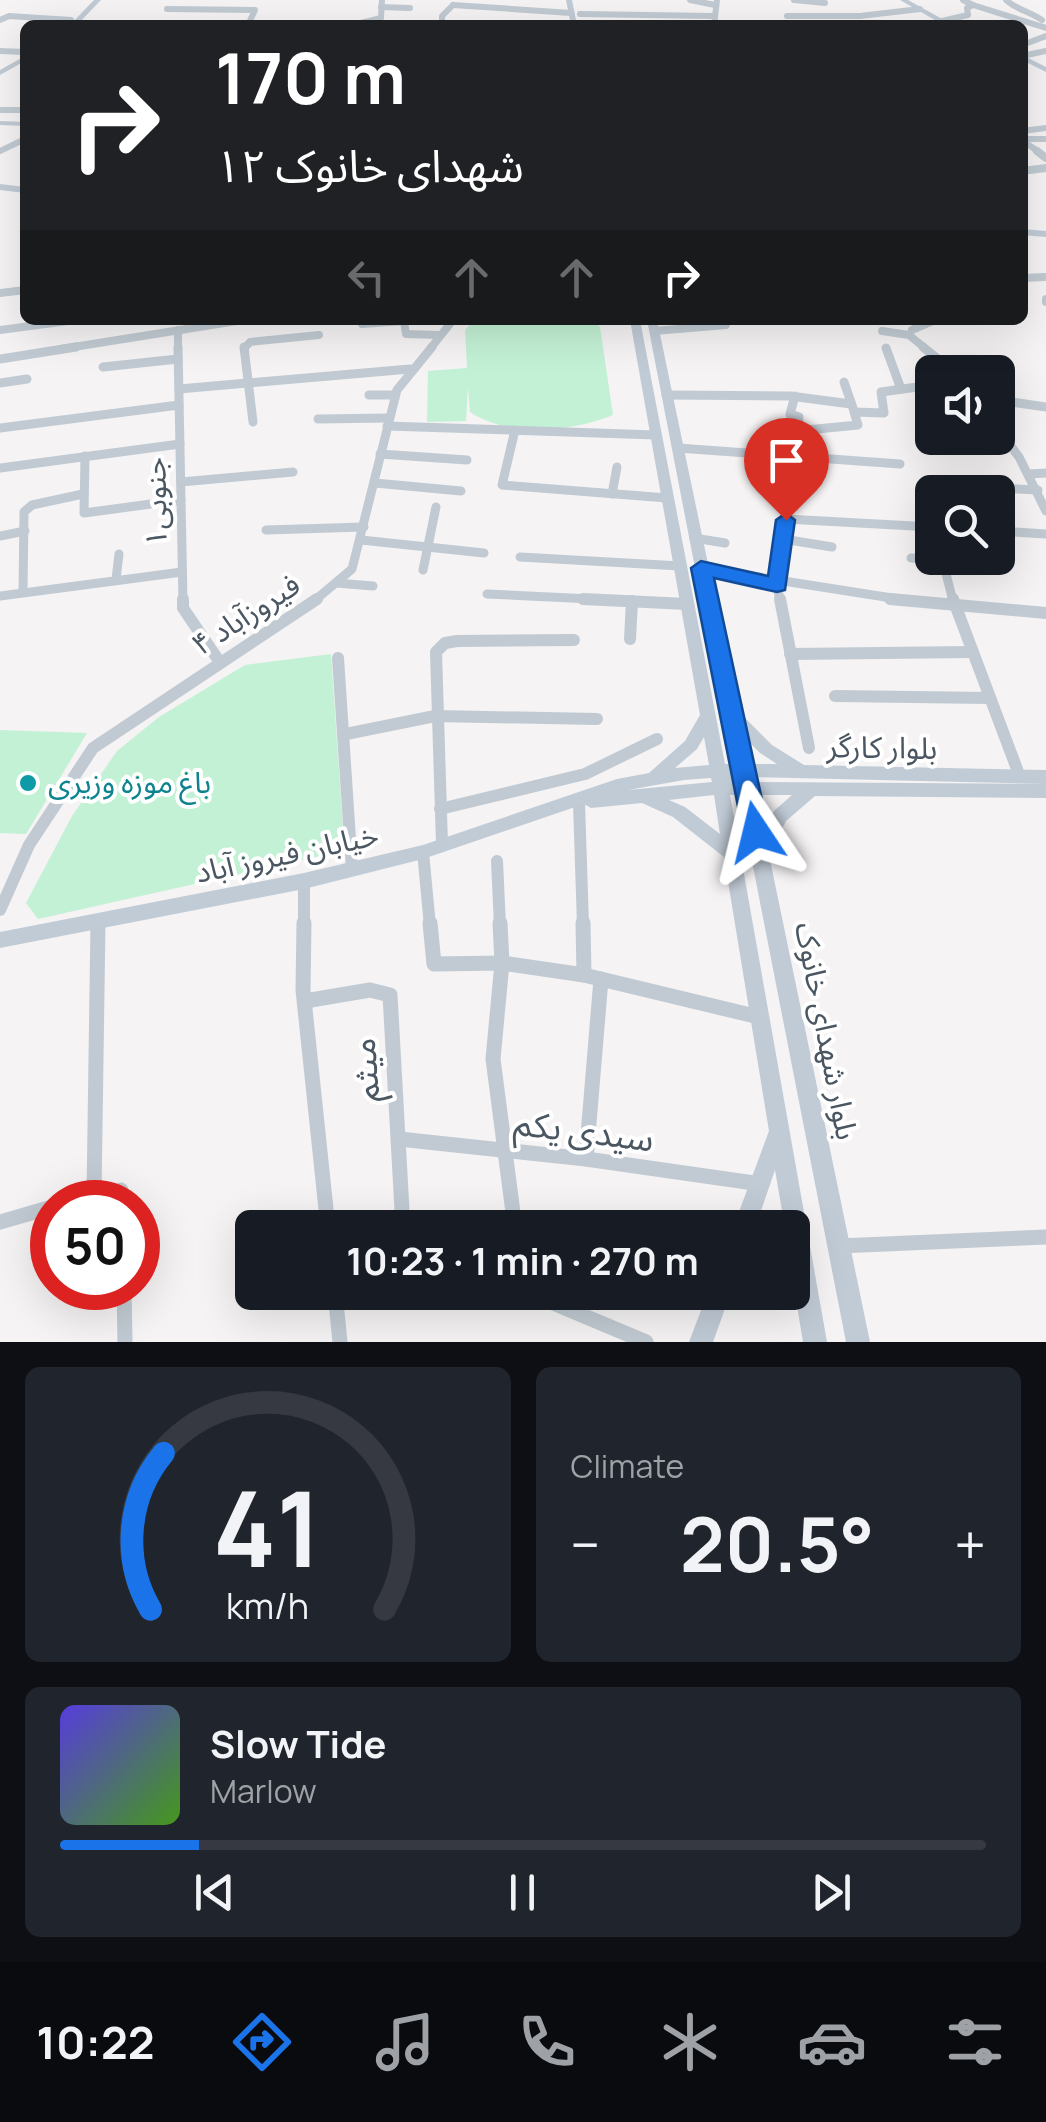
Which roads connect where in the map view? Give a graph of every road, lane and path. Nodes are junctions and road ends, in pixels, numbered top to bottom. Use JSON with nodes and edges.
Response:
{"nodes":[{"id":1,"x":90,"y":0,"type":"edge"},
{"id":2,"x":98,"y":0,"type":"edge"},
{"id":3,"x":569,"y":0,"type":"edge"},
{"id":4,"x":578,"y":0,"type":"edge"},
{"id":5,"x":690,"y":0,"type":"edge"},
{"id":6,"x":794,"y":0,"type":"edge"},
{"id":7,"x":905,"y":0,"type":"edge"},
{"id":8,"x":963,"y":0,"type":"edge"},
{"id":9,"x":1006,"y":0,"type":"edge"},
{"id":10,"x":825,"y":2,"type":"edge"},
{"id":11,"x":452,"y":3,"type":"edge"},
{"id":12,"x":716,"y":3,"type":"edge"},
{"id":13,"x":381,"y":4,"type":"edge"},
{"id":14,"x":973,"y":5,"type":"junction"},
{"id":15,"x":410,"y":8,"type":"dead end"},
{"id":16,"x":167,"y":9,"type":"dead end"},
{"id":17,"x":920,"y":9,"type":"junction"},
{"id":18,"x":516,"y":11,"type":"junction"},
{"id":19,"x":576,"y":14,"type":"junction"},
{"id":20,"x":713,"y":16,"type":"junction"},
{"id":21,"x":827,"y":16,"type":"junction"},
{"id":22,"x":968,"y":16,"type":"junction"},
{"id":23,"x":0,"y":20,"type":"edge"},
{"id":24,"x":44,"y":20,"type":"edge"},
{"id":25,"x":73,"y":20,"type":"edge"},
{"id":26,"x":74,"y":20,"type":"edge"},
{"id":27,"x":250,"y":20,"type":"edge"},
{"id":28,"x":505,"y":20,"type":"edge"},
{"id":29,"x":575,"y":20,"type":"edge"},
{"id":30,"x":579,"y":20,"type":"edge"},
{"id":31,"x":713,"y":20,"type":"edge"},
{"id":32,"x":791,"y":20,"type":"edge"},
{"id":33,"x":829,"y":20,"type":"edge"},
{"id":34,"x":940,"y":20,"type":"edge"},
{"id":35,"x":955,"y":20,"type":"edge"},
{"id":36,"x":976,"y":20,"type":"edge"},
{"id":37,"x":1021,"y":20,"type":"edge"},
{"id":38,"x":1042,"y":20,"type":"dead end"},
{"id":39,"x":1035,"y":116,"type":"dead end"},
{"id":40,"x":1046,"y":126,"type":"edge"},
{"id":41,"x":38,"y":325,"type":"edge"},
{"id":42,"x":210,"y":325,"type":"edge"},
{"id":43,"x":405,"y":325,"type":"edge"},
{"id":44,"x":447,"y":325,"type":"edge"},
{"id":45,"x":636,"y":325,"type":"edge"},
{"id":46,"x":726,"y":325,"type":"edge"},
{"id":47,"x":905,"y":325,"type":"edge"},
{"id":48,"x":925,"y":325,"type":"edge"},
{"id":49,"x":653,"y":326,"type":"edge"},
{"id":50,"x":0,"y":330,"type":"edge"},
{"id":51,"x":178,"y":330,"type":"junction"},
{"id":52,"x":882,"y":331,"type":"dead end"},
{"id":53,"x":910,"y":332,"type":"junction"},
{"id":54,"x":438,"y":335,"type":"junction"},
{"id":55,"x":319,"y":336,"type":"dead end"},
{"id":56,"x":886,"y":348,"type":"dead end"},
{"id":57,"x":935,"y":355,"type":"edge"},
{"id":58,"x":0,"y":358,"type":"edge"},
{"id":59,"x":178,"y":359,"type":"junction"},
{"id":60,"x":103,"y":367,"type":"dead end"},
{"id":61,"x":410,"y":369,"type":"junction"},
{"id":62,"x":316,"y":378,"type":"junction"},
{"id":63,"x":27,"y":379,"type":"dead end"},
{"id":64,"x":0,"y":382,"type":"edge"},
{"id":65,"x":844,"y":382,"type":"dead end"},
{"id":66,"x":251,"y":383,"type":"junction"},
{"id":67,"x":915,"y":388,"type":"edge"},
{"id":68,"x":179,"y":389,"type":"junction"},
{"id":69,"x":901,"y":389,"type":"junction"},
{"id":70,"x":318,"y":390,"type":"dead end"},
{"id":71,"x":369,"y":394,"type":"dead end"},
{"id":72,"x":395,"y":395,"type":"junction"},
{"id":73,"x":666,"y":395,"type":"junction"},
{"id":74,"x":794,"y":396,"type":"junction"},
{"id":75,"x":1015,"y":402,"type":"edge"},
{"id":76,"x":179,"y":404,"type":"junction"},
{"id":77,"x":1046,"y":407,"type":"edge"},
{"id":78,"x":853,"y":408,"type":"junction"},
{"id":79,"x":318,"y":419,"type":"dead end"},
{"id":80,"x":253,"y":422,"type":"dead end"},
{"id":81,"x":388,"y":422,"type":"junction"},
{"id":82,"x":0,"y":428,"type":"edge"},
{"id":83,"x":516,"y":430,"type":"junction"},
{"id":84,"x":796,"y":430,"type":"junction"},
{"id":85,"x":656,"y":434,"type":"junction"},
{"id":86,"x":180,"y":444,"type":"junction"},
{"id":87,"x":678,"y":448,"type":"junction"},
{"id":88,"x":380,"y":454,"type":"junction"},
{"id":89,"x":1015,"y":454,"type":"edge"},
{"id":90,"x":85,"y":456,"type":"junction"},
{"id":91,"x":793,"y":456,"type":"junction"},
{"id":92,"x":466,"y":460,"type":"dead end"},
{"id":93,"x":900,"y":464,"type":"dead end"},
{"id":94,"x":617,"y":467,"type":"dead end"},
{"id":95,"x":0,"y":468,"type":"edge"},
{"id":96,"x":293,"y":472,"type":"dead end"},
{"id":97,"x":1029,"y":474,"type":"junction"},
{"id":98,"x":1046,"y":474,"type":"edge"},
{"id":99,"x":180,"y":482,"type":"junction"},
{"id":100,"x":374,"y":483,"type":"junction"},
{"id":101,"x":1015,"y":489,"type":"edge"},
{"id":102,"x":1038,"y":490,"type":"junction"},
{"id":103,"x":461,"y":491,"type":"dead end"},
{"id":104,"x":83,"y":494,"type":"junction"},
{"id":105,"x":612,"y":494,"type":"junction"},
{"id":106,"x":667,"y":498,"type":"junction"},
{"id":107,"x":181,"y":500,"type":"junction"},
{"id":108,"x":436,"y":508,"type":"dead end"},
{"id":109,"x":1046,"y":511,"type":"edge"},
{"id":110,"x":786,"y":520,"type":"junction"},
{"id":111,"x":915,"y":526,"type":"edge"},
{"id":112,"x":266,"y":530,"type":"dead end"},
{"id":113,"x":25,"y":531,"type":"junction"},
{"id":114,"x":1015,"y":532,"type":"edge"},
{"id":115,"x":362,"y":533,"type":"junction"},
{"id":116,"x":1046,"y":534,"type":"edge"},
{"id":117,"x":0,"y":536,"type":"edge"},
{"id":118,"x":694,"y":538,"type":"junction"},
{"id":119,"x":783,"y":540,"type":"junction"},
{"id":120,"x":725,"y":543,"type":"dead end"},
{"id":121,"x":832,"y":547,"type":"dead end"},
{"id":122,"x":430,"y":548,"type":"junction"},
{"id":123,"x":119,"y":554,"type":"dead end"},
{"id":124,"x":484,"y":554,"type":"dead end"},
{"id":125,"x":520,"y":557,"type":"dead end"},
{"id":126,"x":911,"y":558,"type":"dead end"},
{"id":127,"x":915,"y":558,"type":"edge"},
{"id":128,"x":680,"y":566,"type":"junction"},
{"id":129,"x":701,"y":568,"type":"junction"},
{"id":130,"x":423,"y":570,"type":"dead end"},
{"id":131,"x":182,"y":572,"type":"junction"},
{"id":132,"x":946,"y":575,"type":"edge"},
{"id":133,"x":116,"y":579,"type":"junction"},
{"id":134,"x":336,"y":583,"type":"junction"},
{"id":135,"x":777,"y":585,"type":"junction"},
{"id":136,"x":373,"y":586,"type":"dead end"},
{"id":137,"x":23,"y":592,"type":"junction"},
{"id":138,"x":487,"y":594,"type":"dead end"},
{"id":139,"x":0,"y":596,"type":"edge"},
{"id":140,"x":632,"y":601,"type":"junction"},
{"id":141,"x":687,"y":604,"type":"junction"},
{"id":142,"x":954,"y":607,"type":"junction"},
{"id":143,"x":1046,"y":613,"type":"edge"},
{"id":144,"x":630,"y":639,"type":"dead end"},
{"id":145,"x":574,"y":640,"type":"dead end"},
{"id":146,"x":972,"y":652,"type":"junction"},
{"id":147,"x":790,"y":654,"type":"junction"},
{"id":148,"x":338,"y":658,"type":"dead end"},
{"id":149,"x":219,"y":661,"type":"junction"},
{"id":150,"x":835,"y":696,"type":"dead end"},
{"id":151,"x":990,"y":698,"type":"junction"},
{"id":152,"x":730,"y":714,"type":"junction"},
{"id":153,"x":708,"y":715,"type":"junction"},
{"id":154,"x":435,"y":716,"type":"junction"},
{"id":155,"x":597,"y":718,"type":"dead end"},
{"id":156,"x":346,"y":734,"type":"junction"},
{"id":157,"x":656,"y":739,"type":"dead end"},
{"id":158,"x":809,"y":748,"type":"dead end"},
{"id":159,"x":1020,"y":777,"type":"junction"},
{"id":160,"x":1046,"y":777,"type":"edge"},
{"id":161,"x":719,"y":779,"type":"junction"},
{"id":162,"x":747,"y":779,"type":"junction"},
{"id":163,"x":810,"y":781,"type":"junction"},
{"id":164,"x":647,"y":788,"type":"junction"},
{"id":165,"x":1046,"y":791,"type":"edge"},
{"id":166,"x":580,"y":802,"type":"junction"},
{"id":167,"x":440,"y":809,"type":"junction"},
{"id":168,"x":442,"y":844,"type":"junction"},
{"id":169,"x":423,"y":852,"type":"junction"},
{"id":170,"x":732,"y":853,"type":"junction"},
{"id":171,"x":760,"y":856,"type":"junction"},
{"id":172,"x":497,"y":861,"type":"dead end"},
{"id":173,"x":352,"y":870,"type":"junction"},
{"id":174,"x":304,"y":881,"type":"junction"},
{"id":175,"x":0,"y":910,"type":"edge"},
{"id":176,"x":98,"y":921,"type":"junction"},
{"id":177,"x":0,"y":940,"type":"edge"},
{"id":178,"x":502,"y":963,"type":"junction"},
{"id":179,"x":584,"y":975,"type":"junction"},
{"id":180,"x":601,"y":979,"type":"junction"},
{"id":181,"x":305,"y":1000,"type":"junction"},
{"id":182,"x":759,"y":1017,"type":"junction"},
{"id":183,"x":778,"y":1132,"type":"junction"},
{"id":184,"x":399,"y":1138,"type":"junction"},
{"id":185,"x":503,"y":1151,"type":"junction"},
{"id":186,"x":586,"y":1159,"type":"junction"},
{"id":187,"x":94,"y":1180,"type":"edge"},
{"id":188,"x":760,"y":1184,"type":"junction"},
{"id":189,"x":326,"y":1210,"type":"edge"},
{"id":190,"x":402,"y":1210,"type":"edge"},
{"id":191,"x":511,"y":1210,"type":"edge"},
{"id":192,"x":751,"y":1210,"type":"edge"},
{"id":193,"x":30,"y":1213,"type":"edge"},
{"id":194,"x":0,"y":1222,"type":"edge"},
{"id":195,"x":1046,"y":1237,"type":"edge"},
{"id":196,"x":839,"y":1246,"type":"junction"},
{"id":197,"x":124,"y":1310,"type":"edge"},
{"id":198,"x":336,"y":1310,"type":"edge"},
{"id":199,"x":570,"y":1310,"type":"edge"},
{"id":200,"x":713,"y":1310,"type":"edge"},
{"id":201,"x":125,"y":1342,"type":"edge"},
{"id":202,"x":340,"y":1342,"type":"edge"},
{"id":203,"x":646,"y":1342,"type":"edge"},
{"id":204,"x":701,"y":1342,"type":"edge"},
{"id":205,"x":815,"y":1342,"type":"edge"},
{"id":206,"x":858,"y":1342,"type":"edge"}],
"edges":[{"from":1,"to":25,"type":"main road"},
{"from":2,"to":26,"type":"main road"},
{"from":3,"to":19,"type":"main road"},
{"from":4,"to":19,"type":"main road"},
{"from":5,"to":12,"type":"street"},
{"from":6,"to":10,"type":"street"},
{"from":7,"to":17,"type":"main road"},
{"from":8,"to":14,"type":"street"},
{"from":9,"to":38,"type":"street"},
{"from":10,"to":21,"type":"street"},
{"from":11,"to":18,"type":"street"},
{"from":12,"to":20,"type":"street"},
{"from":13,"to":15,"type":"street"},
{"from":14,"to":22,"type":"street"},
{"from":14,"to":37,"type":"street"},
{"from":16,"to":27,"type":"street"},
{"from":17,"to":21,"type":"street"},
{"from":17,"to":34,"type":"main road"},
{"from":18,"to":19,"type":"street"},
{"from":18,"to":28,"type":"street"},
{"from":19,"to":20,"type":"street"},
{"from":19,"to":29,"type":"main road"},
{"from":19,"to":30,"type":"main road"},
{"from":20,"to":31,"type":"street"},
{"from":21,"to":32,"type":"street"},
{"from":21,"to":33,"type":"street"},
{"from":22,"to":35,"type":"street"},
{"from":22,"to":36,"type":"street"},
{"from":23,"to":24,"type":"street"},
{"from":39,"to":40,"type":"street"},
{"from":41,"to":50,"type":"street"},
{"from":42,"to":51,"type":"street"},
{"from":43,"to":54,"type":"street"},
{"from":44,"to":54,"type":"street","name":"فیروزآباد ۴"},
{"from":45,"to":85,"type":"main road","name":"بلوار شهدای خانوک"},
{"from":46,"to":49,"type":"street"},
{"from":47,"to":53,"type":"street"},
{"from":48,"to":53,"type":"street"},
{"from":49,"to":73,"type":"main road","name":"بلوار شهدای خانوک"},
{"from":51,"to":58,"type":"street"},
{"from":51,"to":59,"type":"street","name":"جنوبی۱"},
{"from":52,"to":53,"type":"street"},
{"from":53,"to":57,"type":"street"},
{"from":54,"to":61,"type":"street","name":"فیروزآباد ۴"},
{"from":55,"to":66,"type":"street"},
{"from":56,"to":69,"type":"street"},
{"from":59,"to":60,"type":"street"},
{"from":59,"to":68,"type":"street","name":"جنوبی۱"},
{"from":61,"to":62,"type":"street"},
{"from":61,"to":72,"type":"street","name":"فیروزآباد ۴"},
{"from":62,"to":66,"type":"street"},
{"from":62,"to":70,"type":"street"},
{"from":63,"to":64,"type":"street"},
{"from":65,"to":78,"type":"street"},
{"from":66,"to":68,"type":"street"},
{"from":66,"to":80,"type":"street"},
{"from":67,"to":69,"type":"street"},
{"from":68,"to":76,"type":"street","name":"جنوبی۱"},
{"from":69,"to":78,"type":"street"},
{"from":71,"to":72,"type":"street"},
{"from":72,"to":81,"type":"street","name":"فیروزآباد ۴"},
{"from":73,"to":74,"type":"street"},
{"from":73,"to":87,"type":"main road","name":"بلوار شهدای خانوک"},
{"from":74,"to":78,"type":"street"},
{"from":74,"to":84,"type":"street"},
{"from":75,"to":77,"type":"street"},
{"from":76,"to":82,"type":"street"},
{"from":76,"to":86,"type":"street","name":"جنوبی۱"},
{"from":78,"to":84,"type":"street"},
{"from":79,"to":81,"type":"street"},
{"from":81,"to":83,"type":"street"},
{"from":81,"to":88,"type":"street","name":"فیروزآباد ۴"},
{"from":83,"to":85,"type":"street"},
{"from":83,"to":105,"type":"street"},
{"from":84,"to":91,"type":"street"},
{"from":85,"to":106,"type":"main road","name":"بلوار شهدای خانوک"},
{"from":86,"to":90,"type":"street"},
{"from":86,"to":99,"type":"street","name":"جنوبی۱"},
{"from":87,"to":91,"type":"street"},
{"from":87,"to":118,"type":"main road","name":"بلوار شهدای خانوک"},
{"from":88,"to":92,"type":"street"},
{"from":88,"to":100,"type":"street","name":"فیروزآباد ۴"},
{"from":89,"to":97,"type":"street"},
{"from":90,"to":95,"type":"street"},
{"from":90,"to":104,"type":"street"},
{"from":91,"to":93,"type":"street"},
{"from":91,"to":110,"type":"street"},
{"from":94,"to":105,"type":"street"},
{"from":96,"to":99,"type":"street"},
{"from":97,"to":98,"type":"street"},
{"from":97,"to":102,"type":"street"},
{"from":99,"to":107,"type":"street","name":"جنوبی۱"},
{"from":100,"to":103,"type":"street"},
{"from":100,"to":115,"type":"street","name":"فیروزآباد ۴"},
{"from":101,"to":102,"type":"street"},
{"from":102,"to":109,"type":"street"},
{"from":104,"to":107,"type":"street"},
{"from":104,"to":113,"type":"street"},
{"from":105,"to":106,"type":"street"},
{"from":106,"to":128,"type":"main road","name":"بلوار شهدای خانوک"},
{"from":107,"to":131,"type":"street","name":"جنوبی۱"},
{"from":108,"to":122,"type":"street"},
{"from":110,"to":111,"type":"street"},
{"from":110,"to":119,"type":"street"},
{"from":112,"to":115,"type":"street"},
{"from":113,"to":117,"type":"street"},
{"from":113,"to":137,"type":"street"},
{"from":114,"to":116,"type":"street"},
{"from":115,"to":122,"type":"street"},
{"from":115,"to":134,"type":"street","name":"فیروزآباد ۴"},
{"from":118,"to":120,"type":"street"},
{"from":118,"to":129,"type":"main road","name":"بلوار شهدای خانوک"},
{"from":119,"to":121,"type":"street"},
{"from":119,"to":135,"type":"street"},
{"from":122,"to":124,"type":"street"},
{"from":122,"to":130,"type":"street"},
{"from":123,"to":133,"type":"street"},
{"from":125,"to":128,"type":"street"},
{"from":126,"to":127,"type":"street"},
{"from":128,"to":141,"type":"main road","name":"بلوار شهدای خانوک"},
{"from":129,"to":135,"type":"street"},
{"from":129,"to":152,"type":"main road","name":"بلوار شهدای خانوک"},
{"from":131,"to":133,"type":"street"},
{"from":131,"to":149,"type":"street","name":"جنوبی۱"},
{"from":132,"to":142,"type":"street"},
{"from":133,"to":137,"type":"street"},
{"from":134,"to":136,"type":"street"},
{"from":134,"to":149,"type":"street","name":"فیروزآباد ۴"},
{"from":135,"to":142,"type":"street"},
{"from":135,"to":147,"type":"street"},
{"from":137,"to":139,"type":"street"},
{"from":138,"to":140,"type":"street"},
{"from":140,"to":141,"type":"street"},
{"from":140,"to":144,"type":"street"},
{"from":141,"to":153,"type":"main road","name":"بلوار شهدای خانوک"},
{"from":142,"to":143,"type":"street"},
{"from":142,"to":146,"type":"street"},
{"from":145,"to":154,"type":"street"},
{"from":146,"to":147,"type":"street"},
{"from":146,"to":151,"type":"street"},
{"from":147,"to":158,"type":"street"},
{"from":148,"to":156,"type":"street"},
{"from":149,"to":175,"type":"street","name":"فیروزآباد ۴"},
{"from":150,"to":151,"type":"street"},
{"from":151,"to":159,"type":"street"},
{"from":152,"to":162,"type":"main road","name":"بلوار شهدای خانوک"},
{"from":152,"to":163,"type":"main road"},
{"from":153,"to":161,"type":"main road","name":"بلوار شهدای خانوک"},
{"from":153,"to":164,"type":"main road"},
{"from":154,"to":155,"type":"street"},
{"from":154,"to":156,"type":"street"},
{"from":154,"to":167,"type":"street"},
{"from":156,"to":173,"type":"street"},
{"from":157,"to":167,"type":"street"},
{"from":159,"to":160,"type":"main road","name":"بلوار کارگر"},
{"from":159,"to":163,"type":"main road","name":"بلوار کارگر"},
{"from":161,"to":162,"type":"main road","name":"بلوار کارگر"},
{"from":161,"to":164,"type":"main road","name":"بلوار کارگر"},
{"from":161,"to":170,"type":"main road","name":"بلوار شهدای خانوک"},
{"from":162,"to":163,"type":"main road","name":"بلوار کارگر"},
{"from":162,"to":171,"type":"main road","name":"بلوار شهدای خانوک"},
{"from":163,"to":165,"type":"main road","name":"بلوار کارگر"},
{"from":163,"to":171,"type":"main road"},
{"from":164,"to":166,"type":"main road","name":"خیابان فیروز آباد"},
{"from":164,"to":170,"type":"main road"},
{"from":166,"to":168,"type":"main road","name":"خیابان فیروز آباد"},
{"from":166,"to":179,"type":"street"},
{"from":167,"to":168,"type":"street"},
{"from":168,"to":169,"type":"main road","name":"خیابان فیروز آباد"},
{"from":169,"to":173,"type":"main road","name":"خیابان فیروز آباد"},
{"from":169,"to":178,"type":"street"},
{"from":170,"to":182,"type":"main road","name":"بلوار شهدای خانوک"},
{"from":171,"to":196,"type":"main road","name":"بلوار شهدای خانوک"},
{"from":172,"to":178,"type":"street"},
{"from":173,"to":174,"type":"main road","name":"خیابان فیروز آباد"},
{"from":174,"to":176,"type":"main road","name":"خیابان فیروز آباد"},
{"from":174,"to":181,"type":"street"},
{"from":176,"to":177,"type":"main road","name":"خیابان فیروز آباد"},
{"from":176,"to":187,"type":"street"},
{"from":178,"to":179,"type":"street"},
{"from":178,"to":185,"type":"street"},
{"from":179,"to":180,"type":"street"},
{"from":180,"to":182,"type":"street"},
{"from":180,"to":186,"type":"street"},
{"from":181,"to":184,"type":"street","name":"میثم"},
{"from":181,"to":189,"type":"street"},
{"from":182,"to":183,"type":"main road","name":"بلوار شهدای خانوک"},
{"from":183,"to":188,"type":"main road"},
{"from":183,"to":205,"type":"main road","name":"بلوار شهدای خانوک"},
{"from":184,"to":185,"type":"street","name":"سیدی یکم"},
{"from":184,"to":190,"type":"street","name":"میثم"},
{"from":185,"to":186,"type":"street","name":"سیدی یکم"},
{"from":185,"to":191,"type":"street"},
{"from":186,"to":188,"type":"street","name":"سیدی یکم"},
{"from":188,"to":192,"type":"main road"},
{"from":193,"to":194,"type":"street"},
{"from":195,"to":196,"type":"street"},
{"from":196,"to":206,"type":"main road","name":"بلوار شهدای خانوک"},
{"from":197,"to":201,"type":"street"},
{"from":198,"to":202,"type":"street"},
{"from":199,"to":203,"type":"street"},
{"from":200,"to":204,"type":"main road"}]}
